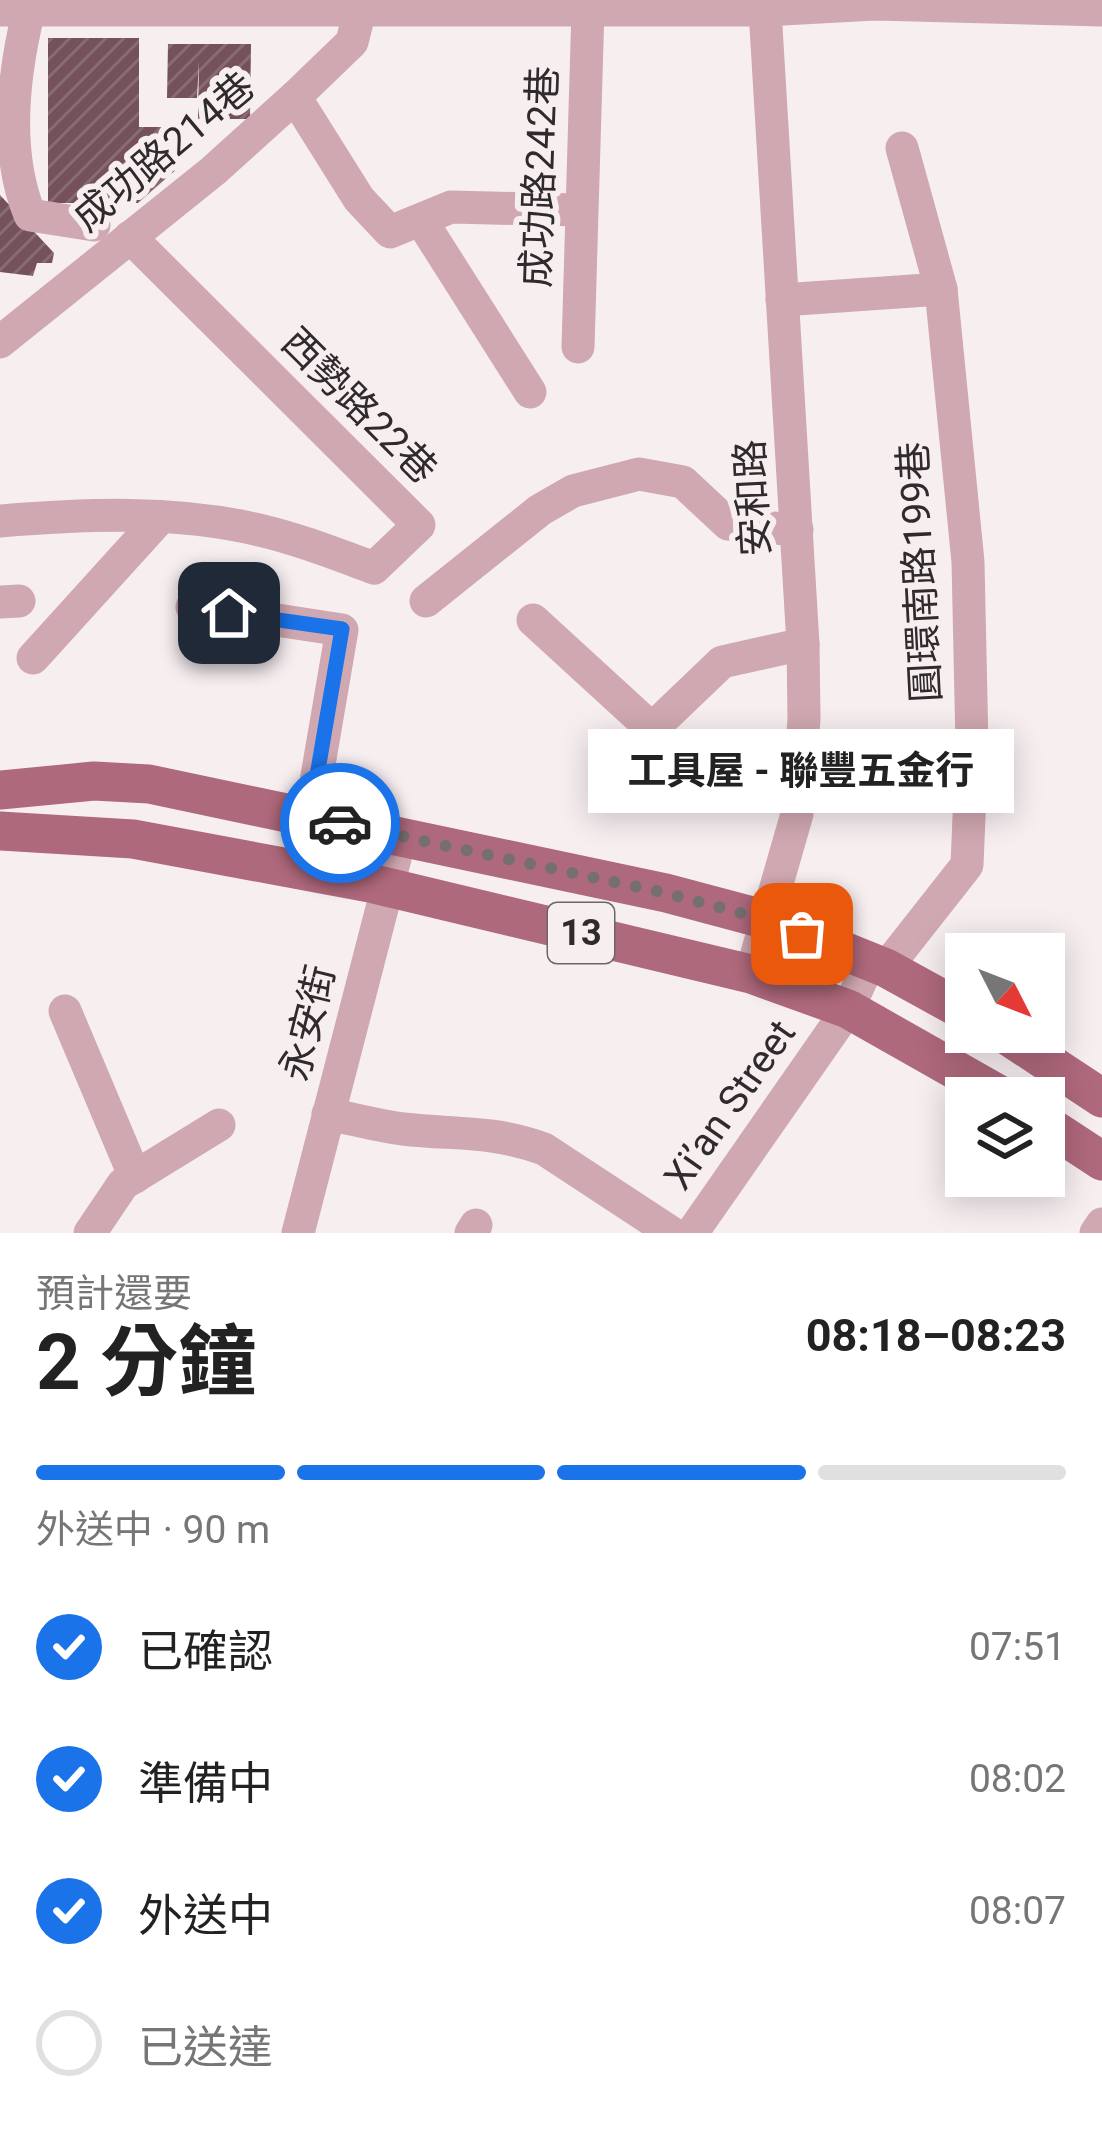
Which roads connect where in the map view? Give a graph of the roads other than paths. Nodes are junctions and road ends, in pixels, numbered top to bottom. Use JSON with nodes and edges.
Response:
{"nodes":[{"id":1,"x":876,"y":2,"type":"edge"},
{"id":2,"x":935,"y":3,"type":"edge"},
{"id":3,"x":65,"y":4,"type":"edge"},
{"id":4,"x":519,"y":5,"type":"edge"},
{"id":5,"x":588,"y":9,"type":"junction"},
{"id":6,"x":360,"y":10,"type":"junction"},
{"id":7,"x":765,"y":10,"type":"junction"},
{"id":8,"x":1102,"y":10,"type":"edge"},
{"id":9,"x":9,"y":16,"type":"edge"},
{"id":10,"x":295,"y":97,"type":"junction"},
{"id":11,"x":902,"y":148,"type":"dead end"},
{"id":12,"x":579,"y":211,"type":"junction"},
{"id":13,"x":421,"y":220,"type":"junction"},
{"id":14,"x":94,"y":225,"type":"dead end"},
{"id":15,"x":130,"y":237,"type":"junction"},
{"id":16,"x":940,"y":289,"type":"junction"},
{"id":17,"x":782,"y":300,"type":"junction"},
{"id":18,"x":0,"y":342,"type":"edge"},
{"id":19,"x":578,"y":347,"type":"dead end"},
{"id":20,"x":530,"y":392,"type":"dead end"},
{"id":21,"x":160,"y":518,"type":"junction"},
{"id":22,"x":0,"y":521,"type":"edge"},
{"id":23,"x":796,"y":530,"type":"junction"},
{"id":24,"x":426,"y":601,"type":"dead end"},
{"id":25,"x":192,"y":607,"type":"dead end"},
{"id":26,"x":533,"y":620,"type":"dead end"},
{"id":27,"x":803,"y":644,"type":"junction"},
{"id":28,"x":33,"y":658,"type":"dead end"},
{"id":29,"x":0,"y":790,"type":"edge"},
{"id":30,"x":310,"y":817,"type":"junction"},
{"id":31,"x":0,"y":831,"type":"edge"},
{"id":32,"x":401,"y":835,"type":"junction"},
{"id":33,"x":386,"y":886,"type":"junction"},
{"id":34,"x":767,"y":920,"type":"junction"},
{"id":35,"x":878,"y":965,"type":"junction"},
{"id":36,"x":751,"y":974,"type":"junction"},
{"id":37,"x":945,"y":1001,"type":"edge"},
{"id":38,"x":848,"y":1009,"type":"junction"},
{"id":39,"x":65,"y":1011,"type":"dead end"},
{"id":40,"x":1034,"y":1053,"type":"edge"},
{"id":41,"x":968,"y":1077,"type":"edge"},
{"id":42,"x":1102,"y":1098,"type":"edge"},
{"id":43,"x":328,"y":1114,"type":"junction"},
{"id":44,"x":219,"y":1125,"type":"dead end"},
{"id":45,"x":1065,"y":1137,"type":"edge"},
{"id":46,"x":1102,"y":1161,"type":"edge"},
{"id":47,"x":135,"y":1177,"type":"junction"},
{"id":48,"x":1102,"y":1225,"type":"edge"},
{"id":49,"x":90,"y":1233,"type":"edge"},
{"id":50,"x":298,"y":1233,"type":"edge"},
{"id":51,"x":672,"y":1233,"type":"edge"},
{"id":52,"x":692,"y":1233,"type":"edge"},
{"id":53,"x":1096,"y":1233,"type":"edge"}],
"edges":[{"from":1,"to":2,"type":"street"},
{"from":1,"to":7,"type":"street"},
{"from":2,"to":8,"type":"street"},
{"from":3,"to":6,"type":"street"},
{"from":3,"to":9,"type":"street"},
{"from":4,"to":5,"type":"street"},
{"from":4,"to":6,"type":"street"},
{"from":5,"to":7,"type":"street"},
{"from":5,"to":12,"type":"street","name":"成功路242巷"},
{"from":6,"to":10,"type":"street","name":"成功路214巷"},
{"from":7,"to":17,"type":"street","name":"安和路"},
{"from":9,"to":14,"type":"street"},
{"from":10,"to":13,"type":"street"},
{"from":10,"to":15,"type":"street","name":"成功路214巷"},
{"from":11,"to":16,"type":"street","name":"圓環南路199巷"},
{"from":12,"to":13,"type":"street"},
{"from":12,"to":19,"type":"street","name":"成功路242巷"},
{"from":13,"to":20,"type":"street"},
{"from":15,"to":18,"type":"street","name":"成功路214巷"},
{"from":15,"to":21,"type":"street","name":"西勢路22巷"},
{"from":16,"to":17,"type":"street"},
{"from":16,"to":35,"type":"street","name":"圓環南路199巷"},
{"from":17,"to":23,"type":"street","name":"安和路"},
{"from":21,"to":22,"type":"street","name":"西勢路22巷"},
{"from":21,"to":28,"type":"street"},
{"from":23,"to":24,"type":"street"},
{"from":23,"to":27,"type":"street","name":"安和路"},
{"from":25,"to":30,"type":"street"},
{"from":26,"to":27,"type":"street"},
{"from":27,"to":34,"type":"street","name":"安和路"},
{"from":29,"to":30,"type":"main road","number":"13"},
{"from":30,"to":32,"type":"main road","number":"13"},
{"from":31,"to":33,"type":"main road","number":"13"},
{"from":32,"to":33,"type":"street","name":"永安街"},
{"from":32,"to":34,"type":"main road","number":"13"},
{"from":33,"to":36,"type":"main road","number":"13"},
{"from":33,"to":43,"type":"street","name":"永安街"},
{"from":34,"to":35,"type":"main road","number":"13"},
{"from":34,"to":36,"type":"street","name":"安和路"},
{"from":35,"to":37,"type":"main road","number":"13"},
{"from":35,"to":38,"type":"street","name":"Xi’an Street"},
{"from":36,"to":38,"type":"main road","number":"13"},
{"from":38,"to":41,"type":"main road","number":"13"},
{"from":38,"to":52,"type":"street","name":"Xi’an Street"},
{"from":39,"to":47,"type":"street"},
{"from":40,"to":42,"type":"main road"},
{"from":43,"to":50,"type":"street","name":"永安街"},
{"from":43,"to":51,"type":"street"},
{"from":44,"to":47,"type":"street"},
{"from":45,"to":46,"type":"main road"},
{"from":47,"to":49,"type":"street"},
{"from":48,"to":53,"type":"street"}]}
